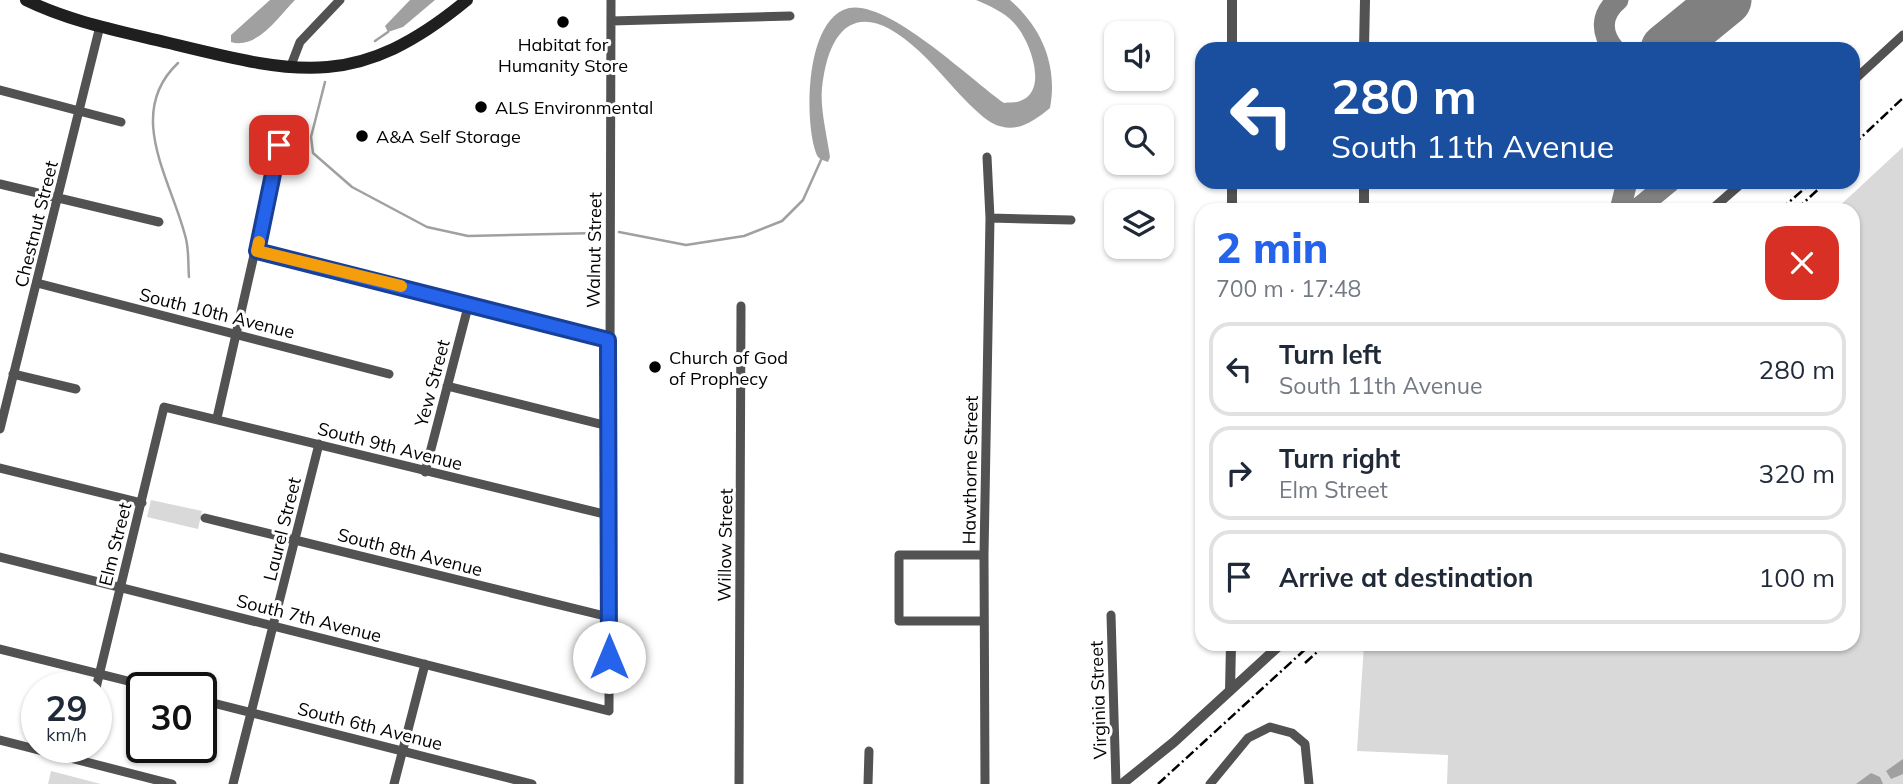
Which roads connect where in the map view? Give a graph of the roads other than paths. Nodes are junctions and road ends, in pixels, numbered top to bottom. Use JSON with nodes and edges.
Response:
{"nodes":[{"id":1,"x":26,"y":0,"type":"edge"},
{"id":2,"x":340,"y":0,"type":"edge"},
{"id":3,"x":467,"y":0,"type":"edge"},
{"id":4,"x":611,"y":0,"type":"edge"},
{"id":5,"x":1232,"y":0,"type":"edge"},
{"id":6,"x":1365,"y":0,"type":"edge"},
{"id":7,"x":790,"y":16,"type":"dead end"},
{"id":8,"x":611,"y":21,"type":"junction"},
{"id":9,"x":100,"y":26,"type":"junction"},
{"id":10,"x":1903,"y":35,"type":"edge"},
{"id":11,"x":1232,"y":42,"type":"edge"},
{"id":12,"x":1364,"y":42,"type":"edge"},
{"id":13,"x":290,"y":68,"type":"junction"},
{"id":14,"x":1860,"y":75,"type":"edge"},
{"id":15,"x":0,"y":90,"type":"edge"},
{"id":16,"x":78,"y":112,"type":"junction"},
{"id":17,"x":121,"y":122,"type":"dead end"},
{"id":18,"x":279,"y":145,"type":"dead end"},
{"id":19,"x":987,"y":157,"type":"dead end"},
{"id":20,"x":0,"y":184,"type":"edge"},
{"id":21,"x":1735,"y":189,"type":"edge"},
{"id":22,"x":59,"y":198,"type":"junction"},
{"id":23,"x":1720,"y":203,"type":"edge"},
{"id":24,"x":990,"y":218,"type":"junction"},
{"id":25,"x":1071,"y":220,"type":"dead end"},
{"id":26,"x":159,"y":222,"type":"dead end"},
{"id":27,"x":257,"y":251,"type":"junction"},
{"id":28,"x":37,"y":283,"type":"junction"},
{"id":29,"x":469,"y":303,"type":"junction"},
{"id":30,"x":741,"y":306,"type":"dead end"},
{"id":31,"x":236,"y":334,"type":"junction"},
{"id":32,"x":608,"y":340,"type":"junction"},
{"id":33,"x":13,"y":373,"type":"junction"},
{"id":34,"x":389,"y":374,"type":"dead end"},
{"id":35,"x":447,"y":386,"type":"junction"},
{"id":36,"x":76,"y":389,"type":"dead end"},
{"id":37,"x":164,"y":407,"type":"joint"},
{"id":38,"x":217,"y":418,"type":"junction"},
{"id":39,"x":608,"y":426,"type":"junction"},
{"id":40,"x":0,"y":429,"type":"edge"},
{"id":41,"x":318,"y":444,"type":"junction"},
{"id":42,"x":0,"y":468,"type":"edge"},
{"id":43,"x":425,"y":472,"type":"junction"},
{"id":44,"x":142,"y":503,"type":"junction"},
{"id":45,"x":608,"y":515,"type":"junction"},
{"id":46,"x":205,"y":518,"type":"dead end"},
{"id":47,"x":296,"y":540,"type":"junction"},
{"id":48,"x":984,"y":555,"type":"junction"},
{"id":49,"x":0,"y":557,"type":"edge"},
{"id":50,"x":121,"y":587,"type":"junction"},
{"id":51,"x":1111,"y":615,"type":"dead end"},
{"id":52,"x":609,"y":617,"type":"junction"},
{"id":53,"x":984,"y":621,"type":"junction"},
{"id":54,"x":275,"y":625,"type":"junction"},
{"id":55,"x":0,"y":649,"type":"edge"},
{"id":56,"x":1231,"y":651,"type":"edge"},
{"id":57,"x":1273,"y":651,"type":"edge"},
{"id":58,"x":425,"y":664,"type":"junction"},
{"id":59,"x":96,"y":672,"type":"edge"},
{"id":60,"x":100,"y":672,"type":"edge"},
{"id":61,"x":1230,"y":691,"type":"junction"},
{"id":62,"x":217,"y":704,"type":"edge"},
{"id":63,"x":609,"y":711,"type":"joint"},
{"id":64,"x":252,"y":713,"type":"junction"},
{"id":65,"x":0,"y":740,"type":"edge"},
{"id":66,"x":21,"y":745,"type":"edge"},
{"id":67,"x":403,"y":750,"type":"junction"},
{"id":68,"x":869,"y":751,"type":"dead end"},
{"id":69,"x":89,"y":763,"type":"edge"},
{"id":70,"x":172,"y":784,"type":"edge"},
{"id":71,"x":233,"y":784,"type":"edge"},
{"id":72,"x":394,"y":784,"type":"edge"},
{"id":73,"x":532,"y":784,"type":"edge"},
{"id":74,"x":739,"y":784,"type":"edge"},
{"id":75,"x":868,"y":784,"type":"edge"},
{"id":76,"x":985,"y":784,"type":"edge"},
{"id":77,"x":1116,"y":784,"type":"edge"},
{"id":78,"x":1122,"y":784,"type":"edge"},
{"id":79,"x":1210,"y":784,"type":"edge"},
{"id":80,"x":1309,"y":784,"type":"edge"}],
"edges":[{"from":1,"to":9,"type":"main road"},
{"from":2,"to":13,"type":"street"},
{"from":3,"to":13,"type":"main road"},
{"from":4,"to":8,"type":"street","name":"Walnut Street"},
{"from":5,"to":11,"type":"street"},
{"from":6,"to":12,"type":"street"},
{"from":7,"to":8,"type":"street"},
{"from":8,"to":32,"type":"street","name":"Walnut Street"},
{"from":9,"to":13,"type":"main road"},
{"from":9,"to":16,"type":"street","name":"Chestnut Street"},
{"from":10,"to":14,"type":"street"},
{"from":15,"to":16,"type":"street"},
{"from":16,"to":17,"type":"street"},
{"from":16,"to":22,"type":"street","name":"Chestnut Street"},
{"from":18,"to":27,"type":"street"},
{"from":19,"to":24,"type":"street","name":"Hawthorne Street"},
{"from":20,"to":22,"type":"street"},
{"from":21,"to":23,"type":"street"},
{"from":22,"to":26,"type":"street"},
{"from":22,"to":28,"type":"street","name":"Chestnut Street"},
{"from":24,"to":25,"type":"street"},
{"from":24,"to":48,"type":"street","name":"Hawthorne Street"},
{"from":27,"to":29,"type":"street"},
{"from":27,"to":31,"type":"street"},
{"from":28,"to":31,"type":"street","name":"South 10th Avenue"},
{"from":28,"to":33,"type":"street","name":"Chestnut Street"},
{"from":29,"to":32,"type":"street"},
{"from":29,"to":35,"type":"street","name":"Yew Street"},
{"from":30,"to":74,"type":"street","name":"Willow Street"},
{"from":31,"to":34,"type":"street","name":"South 10th Avenue"},
{"from":31,"to":38,"type":"street"},
{"from":32,"to":39,"type":"street","name":"Walnut Street"},
{"from":33,"to":36,"type":"street"},
{"from":33,"to":40,"type":"street","name":"Chestnut Street"},
{"from":35,"to":39,"type":"street"},
{"from":35,"to":43,"type":"street","name":"Yew Street"},
{"from":37,"to":38,"type":"street","name":"South 9th Avenue"},
{"from":37,"to":44,"type":"street","name":"Elm Street"},
{"from":38,"to":41,"type":"street","name":"South 9th Avenue"},
{"from":39,"to":45,"type":"street","name":"Walnut Street"},
{"from":41,"to":43,"type":"street","name":"South 9th Avenue"},
{"from":41,"to":47,"type":"street","name":"Laurel Street"},
{"from":42,"to":44,"type":"street"},
{"from":43,"to":45,"type":"street","name":"South 9th Avenue"},
{"from":44,"to":50,"type":"street","name":"Elm Street"},
{"from":45,"to":52,"type":"street","name":"Walnut Street"},
{"from":46,"to":47,"type":"street","name":"South 8th Avenue"},
{"from":47,"to":52,"type":"street","name":"South 8th Avenue"},
{"from":47,"to":54,"type":"street","name":"Laurel Street"},
{"from":48,"to":53,"type":"street","name":"Hawthorne Street"},
{"from":48,"to":53,"type":"street"},
{"from":49,"to":50,"type":"street","name":"South 7th Avenue"},
{"from":50,"to":54,"type":"street","name":"South 7th Avenue"},
{"from":50,"to":60,"type":"street","name":"Elm Street"},
{"from":51,"to":77,"type":"street","name":"Virginia Street"},
{"from":52,"to":63,"type":"street","name":"Walnut Street"},
{"from":53,"to":76,"type":"street","name":"Hawthorne Street"},
{"from":54,"to":58,"type":"street","name":"South 7th Avenue"},
{"from":54,"to":64,"type":"street","name":"Laurel Street"},
{"from":55,"to":59,"type":"street"},
{"from":56,"to":61,"type":"street"},
{"from":57,"to":61,"type":"street"},
{"from":58,"to":63,"type":"street","name":"South 7th Avenue"},
{"from":58,"to":67,"type":"street"},
{"from":61,"to":78,"type":"street"},
{"from":62,"to":64,"type":"street","name":"South 6th Avenue"},
{"from":64,"to":67,"type":"street","name":"South 6th Avenue"},
{"from":64,"to":71,"type":"street","name":"Laurel Street"},
{"from":65,"to":66,"type":"street"},
{"from":67,"to":72,"type":"street"},
{"from":67,"to":73,"type":"street","name":"South 6th Avenue"},
{"from":68,"to":75,"type":"street"},
{"from":69,"to":70,"type":"street"},
{"from":79,"to":80,"type":"street"}]}
